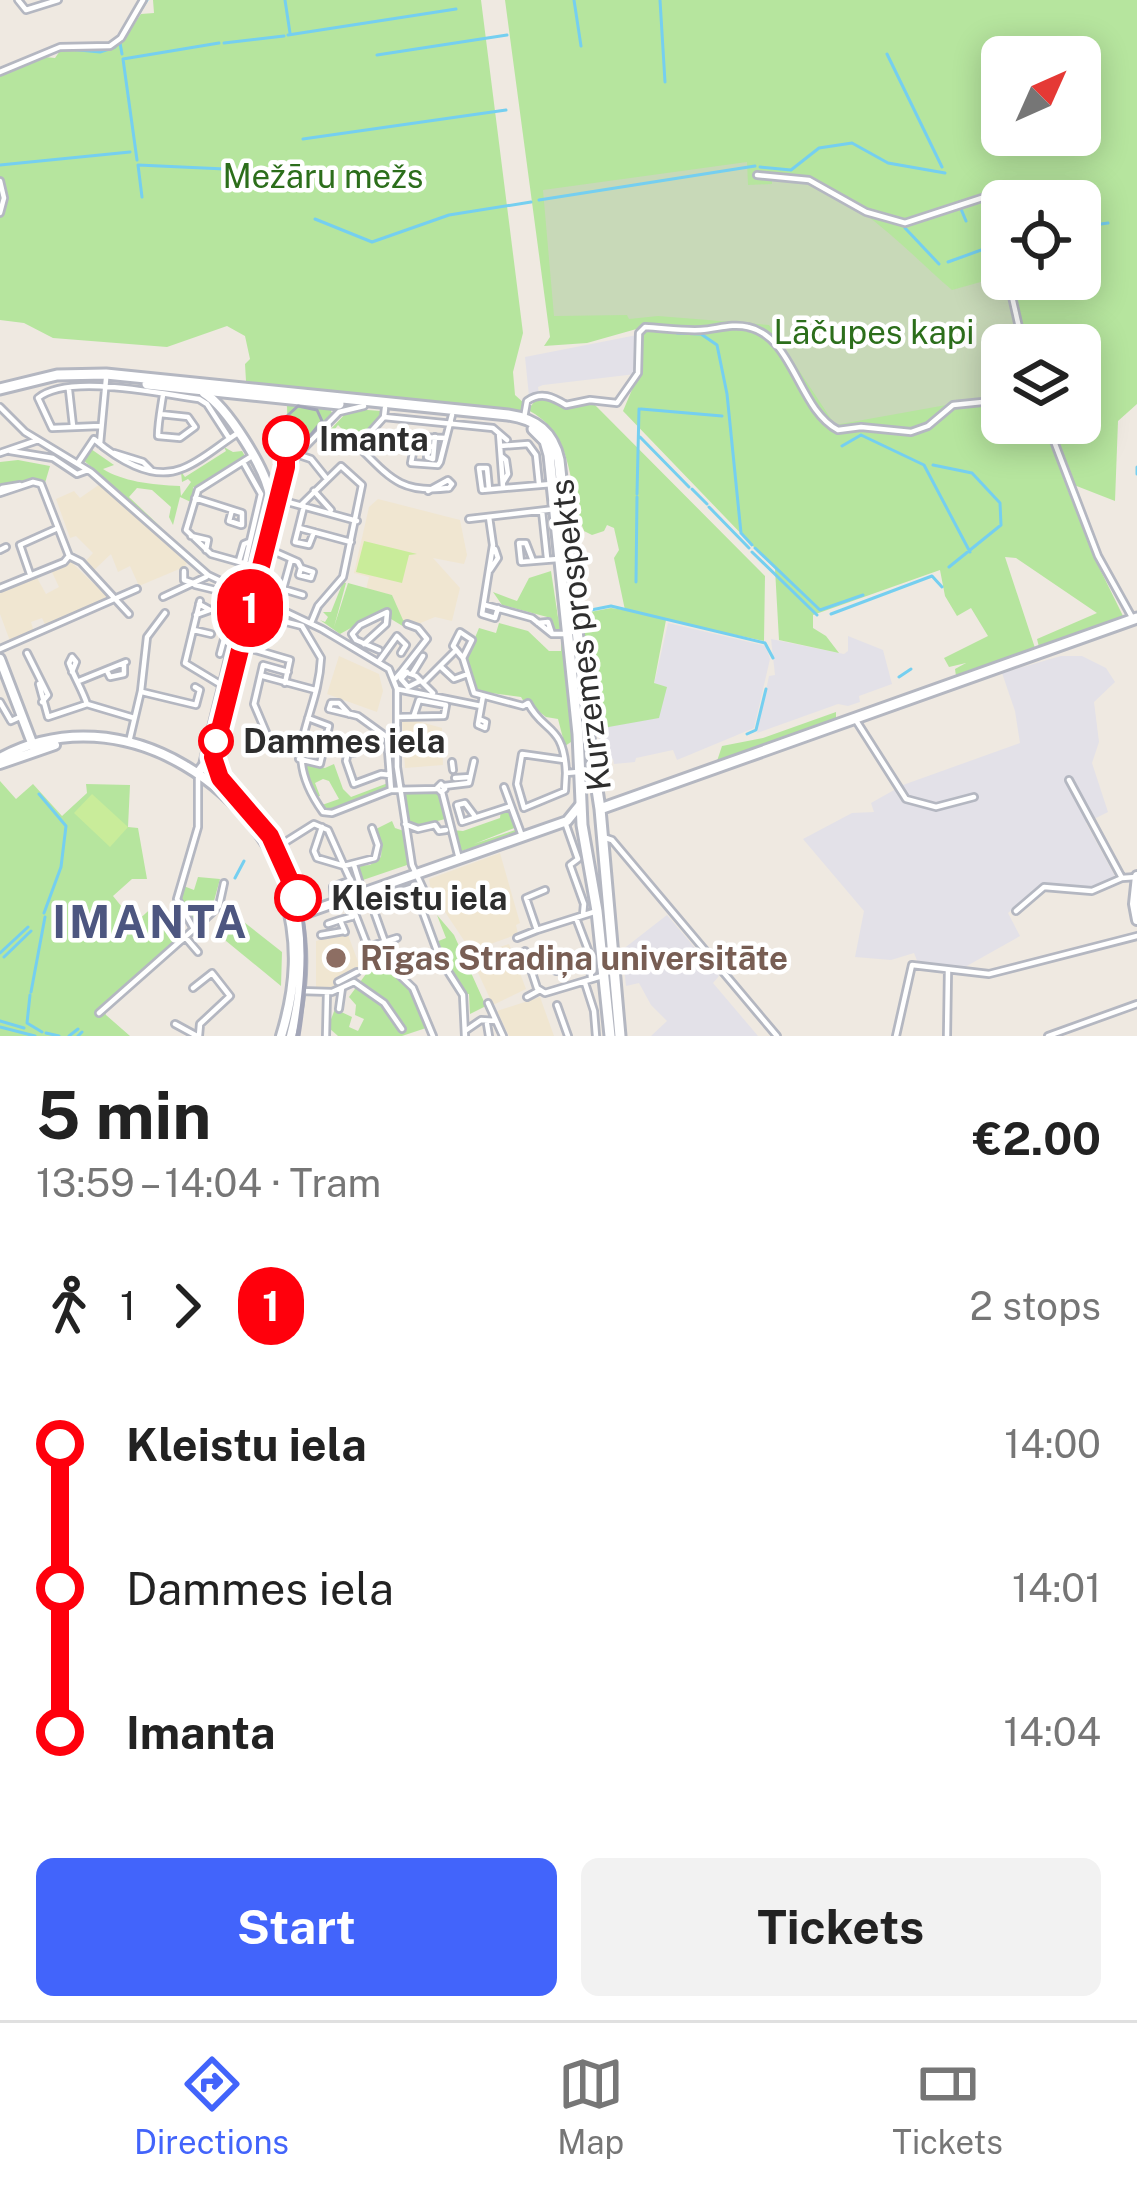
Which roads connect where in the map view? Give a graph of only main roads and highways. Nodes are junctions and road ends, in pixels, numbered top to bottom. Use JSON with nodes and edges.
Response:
{"nodes":[{"id":1,"x":221,"y":389,"type":"junction"},
{"id":2,"x":0,"y":392,"type":"edge"},
{"id":3,"x":335,"y":400,"type":"junction"},
{"id":4,"x":452,"y":416,"type":"junction"},
{"id":5,"x":557,"y":484,"type":"junction"},
{"id":6,"x":569,"y":597,"type":"junction"},
{"id":7,"x":1136,"y":621,"type":"edge"},
{"id":8,"x":594,"y":772,"type":"junction"},
{"id":9,"x":572,"y":773,"type":"junction"},
{"id":10,"x":600,"y":808,"type":"junction"},
{"id":11,"x":604,"y":859,"type":"junction"},
{"id":12,"x":588,"y":861,"type":"junction"},
{"id":13,"x":610,"y":1036,"type":"edge"},
{"id":14,"x":620,"y":1036,"type":"edge"}],
"edges":[{"from":1,"to":2,"type":"main road","name":"Kurzemes prospekts"},
{"from":1,"to":2,"type":"main road","name":"Kurzemes prospekts"},
{"from":1,"to":3,"type":"main road","name":"Kurzemes prospekts"},
{"from":1,"to":3,"type":"main road","name":"Kurzemes prospekts"},
{"from":3,"to":4,"type":"main road","name":"Kurzemes prospekts"},
{"from":3,"to":4,"type":"main road","name":"Kurzemes prospekts"},
{"from":4,"to":5,"type":"main road","name":"Kurzemes prospekts"},
{"from":4,"to":5,"type":"main road","name":"Kurzemes prospekts"},
{"from":5,"to":6,"type":"main road","name":"Kurzemes prospekts"},
{"from":5,"to":6,"type":"main road","name":"Kurzemes prospekts"},
{"from":6,"to":8,"type":"main road","name":"Kurzemes prospekts"},
{"from":6,"to":9,"type":"main road","name":"Kurzemes prospekts"},
{"from":7,"to":10,"type":"main road"},
{"from":8,"to":9,"type":"main road"},
{"from":8,"to":10,"type":"main road","name":"Kurzemes prospekts"},
{"from":9,"to":12,"type":"main road","name":"Kurzemes prospekts"},
{"from":10,"to":11,"type":"main road","name":"Kurzemes prospekts"},
{"from":11,"to":12,"type":"main road"},
{"from":11,"to":14,"type":"main road","name":"Kurzemes prospekts"},
{"from":12,"to":13,"type":"main road","name":"Kurzemes prospekts"}]}
